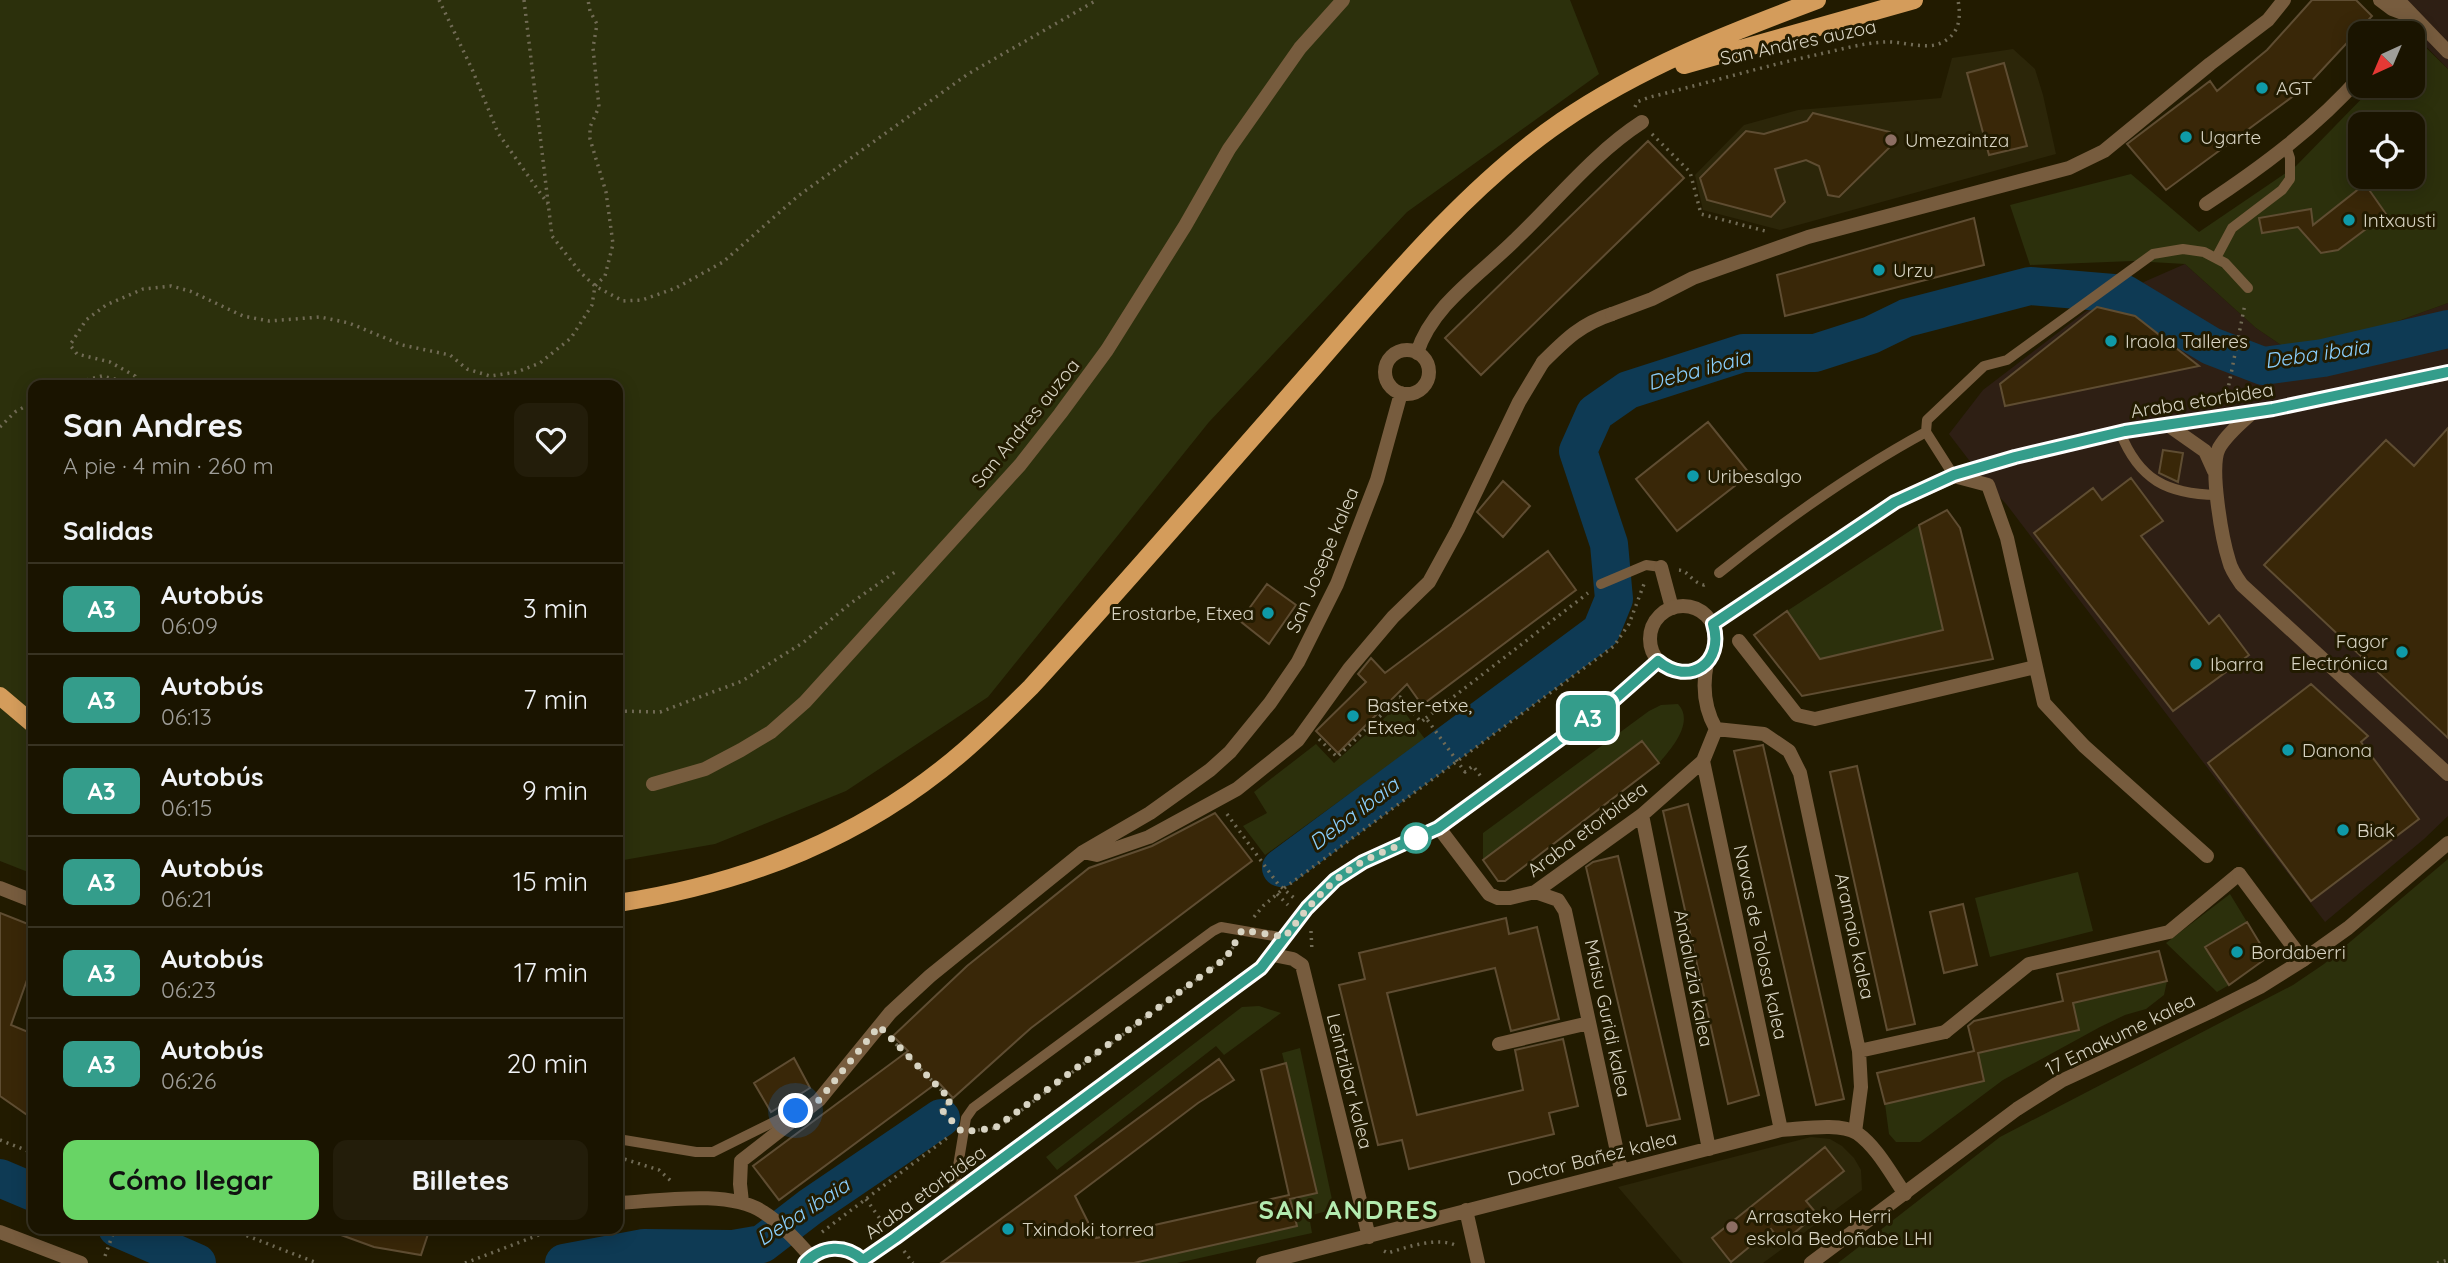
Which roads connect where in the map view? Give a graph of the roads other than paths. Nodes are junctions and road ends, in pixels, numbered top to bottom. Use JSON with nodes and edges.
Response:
{"nodes":[{"id":1,"x":1343,"y":0,"type":"edge"},
{"id":2,"x":1790,"y":0,"type":"edge"},
{"id":3,"x":1817,"y":0,"type":"edge"},
{"id":4,"x":1914,"y":0,"type":"edge"},
{"id":5,"x":2284,"y":0,"type":"edge"},
{"id":6,"x":2379,"y":0,"type":"edge"},
{"id":7,"x":2398,"y":0,"type":"edge"},
{"id":8,"x":2412,"y":17,"type":"junction"},
{"id":9,"x":2408,"y":21,"type":"edge"},
{"id":10,"x":1753,"y":24,"type":"junction"},
{"id":11,"x":2448,"y":52,"type":"edge"},
{"id":12,"x":2348,"y":91,"type":"edge"},
{"id":13,"x":1608,"y":92,"type":"junction"},
{"id":14,"x":1642,"y":122,"type":"road end"},
{"id":15,"x":2286,"y":146,"type":"junction"},
{"id":16,"x":2206,"y":204,"type":"dead end"},
{"id":17,"x":2216,"y":258,"type":"junction"},
{"id":18,"x":2248,"y":288,"type":"road end"},
{"id":19,"x":1417,"y":353,"type":"junction"},
{"id":20,"x":2448,"y":373,"type":"edge"},
{"id":21,"x":1401,"y":393,"type":"junction"},
{"id":22,"x":2253,"y":412,"type":"junction"},
{"id":23,"x":2168,"y":425,"type":"junction"},
{"id":24,"x":1926,"y":432,"type":"junction"},
{"id":25,"x":2120,"y":432,"type":"junction"},
{"id":26,"x":2214,"y":471,"type":"junction"},
{"id":27,"x":1954,"y":475,"type":"junction"},
{"id":28,"x":2217,"y":495,"type":"junction"},
{"id":29,"x":1661,"y":569,"type":"joint"},
{"id":30,"x":1719,"y":573,"type":"road end"},
{"id":31,"x":1601,"y":584,"type":"road end"},
{"id":32,"x":1672,"y":608,"type":"junction"},
{"id":33,"x":1713,"y":624,"type":"junction"},
{"id":34,"x":1740,"y":641,"type":"dead end"},
{"id":35,"x":1658,"y":661,"type":"junction"},
{"id":36,"x":1707,"y":663,"type":"junction"},
{"id":37,"x":2035,"y":667,"type":"junction"},
{"id":38,"x":0,"y":696,"type":"edge"},
{"id":39,"x":28,"y":720,"type":"edge"},
{"id":40,"x":1716,"y":729,"type":"junction"},
{"id":41,"x":1703,"y":761,"type":"junction"},
{"id":42,"x":2448,"y":775,"type":"edge"},
{"id":43,"x":653,"y":784,"type":"dead end"},
{"id":44,"x":1642,"y":815,"type":"junction"},
{"id":45,"x":1438,"y":828,"type":"junction"},
{"id":46,"x":2448,"y":843,"type":"edge"},
{"id":47,"x":1083,"y":852,"type":"junction"},
{"id":48,"x":2207,"y":856,"type":"dead end"},
{"id":49,"x":0,"y":888,"type":"edge"},
{"id":50,"x":1535,"y":892,"type":"junction"},
{"id":51,"x":28,"y":899,"type":"edge"},
{"id":52,"x":623,"y":901,"type":"edge"},
{"id":53,"x":1285,"y":937,"type":"junction"},
{"id":54,"x":1273,"y":954,"type":"junction"},
{"id":55,"x":2302,"y":960,"type":"junction"},
{"id":56,"x":1589,"y":1023,"type":"junction"},
{"id":57,"x":1499,"y":1045,"type":"dead end"},
{"id":58,"x":1859,"y":1051,"type":"junction"},
{"id":59,"x":819,"y":1100,"type":"junction"},
{"id":60,"x":1781,"y":1130,"type":"junction"},
{"id":61,"x":1855,"y":1132,"type":"junction"},
{"id":62,"x":623,"y":1140,"type":"edge"},
{"id":63,"x":1709,"y":1149,"type":"junction"},
{"id":64,"x":1620,"y":1170,"type":"junction"},
{"id":65,"x":1905,"y":1194,"type":"junction"},
{"id":66,"x":953,"y":1196,"type":"junction"},
{"id":67,"x":742,"y":1202,"type":"junction"},
{"id":68,"x":623,"y":1203,"type":"edge"},
{"id":69,"x":1466,"y":1210,"type":"junction"},
{"id":70,"x":0,"y":1233,"type":"edge"},
{"id":71,"x":1373,"y":1236,"type":"junction"},
{"id":72,"x":807,"y":1256,"type":"edge"},
{"id":73,"x":865,"y":1261,"type":"edge"},
{"id":74,"x":81,"y":1263,"type":"edge"},
{"id":75,"x":1263,"y":1263,"type":"edge"},
{"id":76,"x":1478,"y":1263,"type":"edge"},
{"id":77,"x":1811,"y":1263,"type":"edge"}],
"edges":[{"from":1,"to":43,"type":"street","name":"San Andres auzoa"},
{"from":2,"to":10,"type":"main road"},
{"from":3,"to":10,"type":"main road"},
{"from":4,"to":13,"type":"main road"},
{"from":5,"to":47,"type":"street"},
{"from":6,"to":8,"type":"street"},
{"from":7,"to":8,"type":"street"},
{"from":8,"to":9,"type":"street"},
{"from":8,"to":11,"type":"street"},
{"from":10,"to":13,"type":"main road"},
{"from":12,"to":15,"type":"street"},
{"from":13,"to":52,"type":"main road"},
{"from":14,"to":19,"type":"street"},
{"from":15,"to":16,"type":"street"},
{"from":15,"to":17,"type":"lane"},
{"from":17,"to":18,"type":"lane"},
{"from":17,"to":24,"type":"lane"},
{"from":19,"to":21,"type":"street"},
{"from":19,"to":21,"type":"street"},
{"from":20,"to":22,"type":"street","name":"Araba etorbidea"},
{"from":21,"to":47,"type":"street","name":"San Josepe kalea"},
{"from":22,"to":23,"type":"street","name":"Araba etorbidea"},
{"from":22,"to":26,"type":"street"},
{"from":23,"to":25,"type":"street","name":"Araba etorbidea"},
{"from":23,"to":26,"type":"street"},
{"from":24,"to":27,"type":"lane"},
{"from":24,"to":30,"type":"lane"},
{"from":25,"to":27,"type":"street","name":"Araba etorbidea"},
{"from":25,"to":28,"type":"lane"},
{"from":26,"to":28,"type":"street"},
{"from":27,"to":33,"type":"street","name":"Araba etorbidea"},
{"from":27,"to":37,"type":"street"},
{"from":28,"to":42,"type":"street"},
{"from":29,"to":31,"type":"lane"},
{"from":29,"to":32,"type":"street"},
{"from":32,"to":33,"type":"street"},
{"from":32,"to":35,"type":"street"},
{"from":33,"to":36,"type":"street"},
{"from":34,"to":37,"type":"street"},
{"from":35,"to":36,"type":"street"},
{"from":35,"to":45,"type":"street","name":"Araba etorbidea"},
{"from":36,"to":40,"type":"street"},
{"from":37,"to":48,"type":"street"},
{"from":38,"to":39,"type":"main road"},
{"from":40,"to":41,"type":"street","name":"Araba etorbidea"},
{"from":40,"to":58,"type":"street","name":"Aramaio kalea"},
{"from":41,"to":44,"type":"street","name":"Araba etorbidea"},
{"from":41,"to":60,"type":"street","name":"Navas de Tolosa kalea"},
{"from":44,"to":50,"type":"street","name":"Araba etorbidea"},
{"from":44,"to":63,"type":"street","name":"Andaluzia kalea"},
{"from":45,"to":50,"type":"street","name":"Araba etorbidea"},
{"from":45,"to":53,"type":"street","name":"Araba etorbidea"},
{"from":46,"to":55,"type":"street","name":"17 Emakume kalea"},
{"from":47,"to":59,"type":"street","name":"San Josepe kalea"},
{"from":49,"to":51,"type":"street"},
{"from":50,"to":56,"type":"street","name":"Maisu Guridi kalea"},
{"from":53,"to":54,"type":"street","name":"Araba etorbidea"},
{"from":53,"to":66,"type":"lane"},
{"from":54,"to":66,"type":"street","name":"Araba etorbidea"},
{"from":54,"to":71,"type":"street","name":"Leintzibar kalea"},
{"from":55,"to":58,"type":"street"},
{"from":55,"to":65,"type":"street","name":"17 Emakume kalea"},
{"from":56,"to":57,"type":"street"},
{"from":56,"to":64,"type":"street","name":"Maisu Guridi kalea"},
{"from":58,"to":61,"type":"street","name":"Aramaio kalea"},
{"from":59,"to":62,"type":"lane"},
{"from":59,"to":67,"type":"street","name":"San Josepe kalea"},
{"from":60,"to":61,"type":"street","name":"Doctor Bañez kalea"},
{"from":60,"to":63,"type":"street","name":"Doctor Bañez kalea"},
{"from":61,"to":65,"type":"street"},
{"from":63,"to":64,"type":"street","name":"Doctor Bañez kalea"},
{"from":64,"to":69,"type":"street","name":"Doctor Bañez kalea"},
{"from":65,"to":77,"type":"street","name":"17 Emakume kalea"},
{"from":66,"to":73,"type":"street","name":"Araba etorbidea"},
{"from":67,"to":68,"type":"street"},
{"from":67,"to":72,"type":"street"},
{"from":69,"to":71,"type":"street","name":"Doctor Bañez kalea"},
{"from":69,"to":76,"type":"street"},
{"from":70,"to":74,"type":"street"},
{"from":71,"to":75,"type":"street","name":"Doctor Bañez kalea"},
{"from":72,"to":73,"type":"street"}]}
